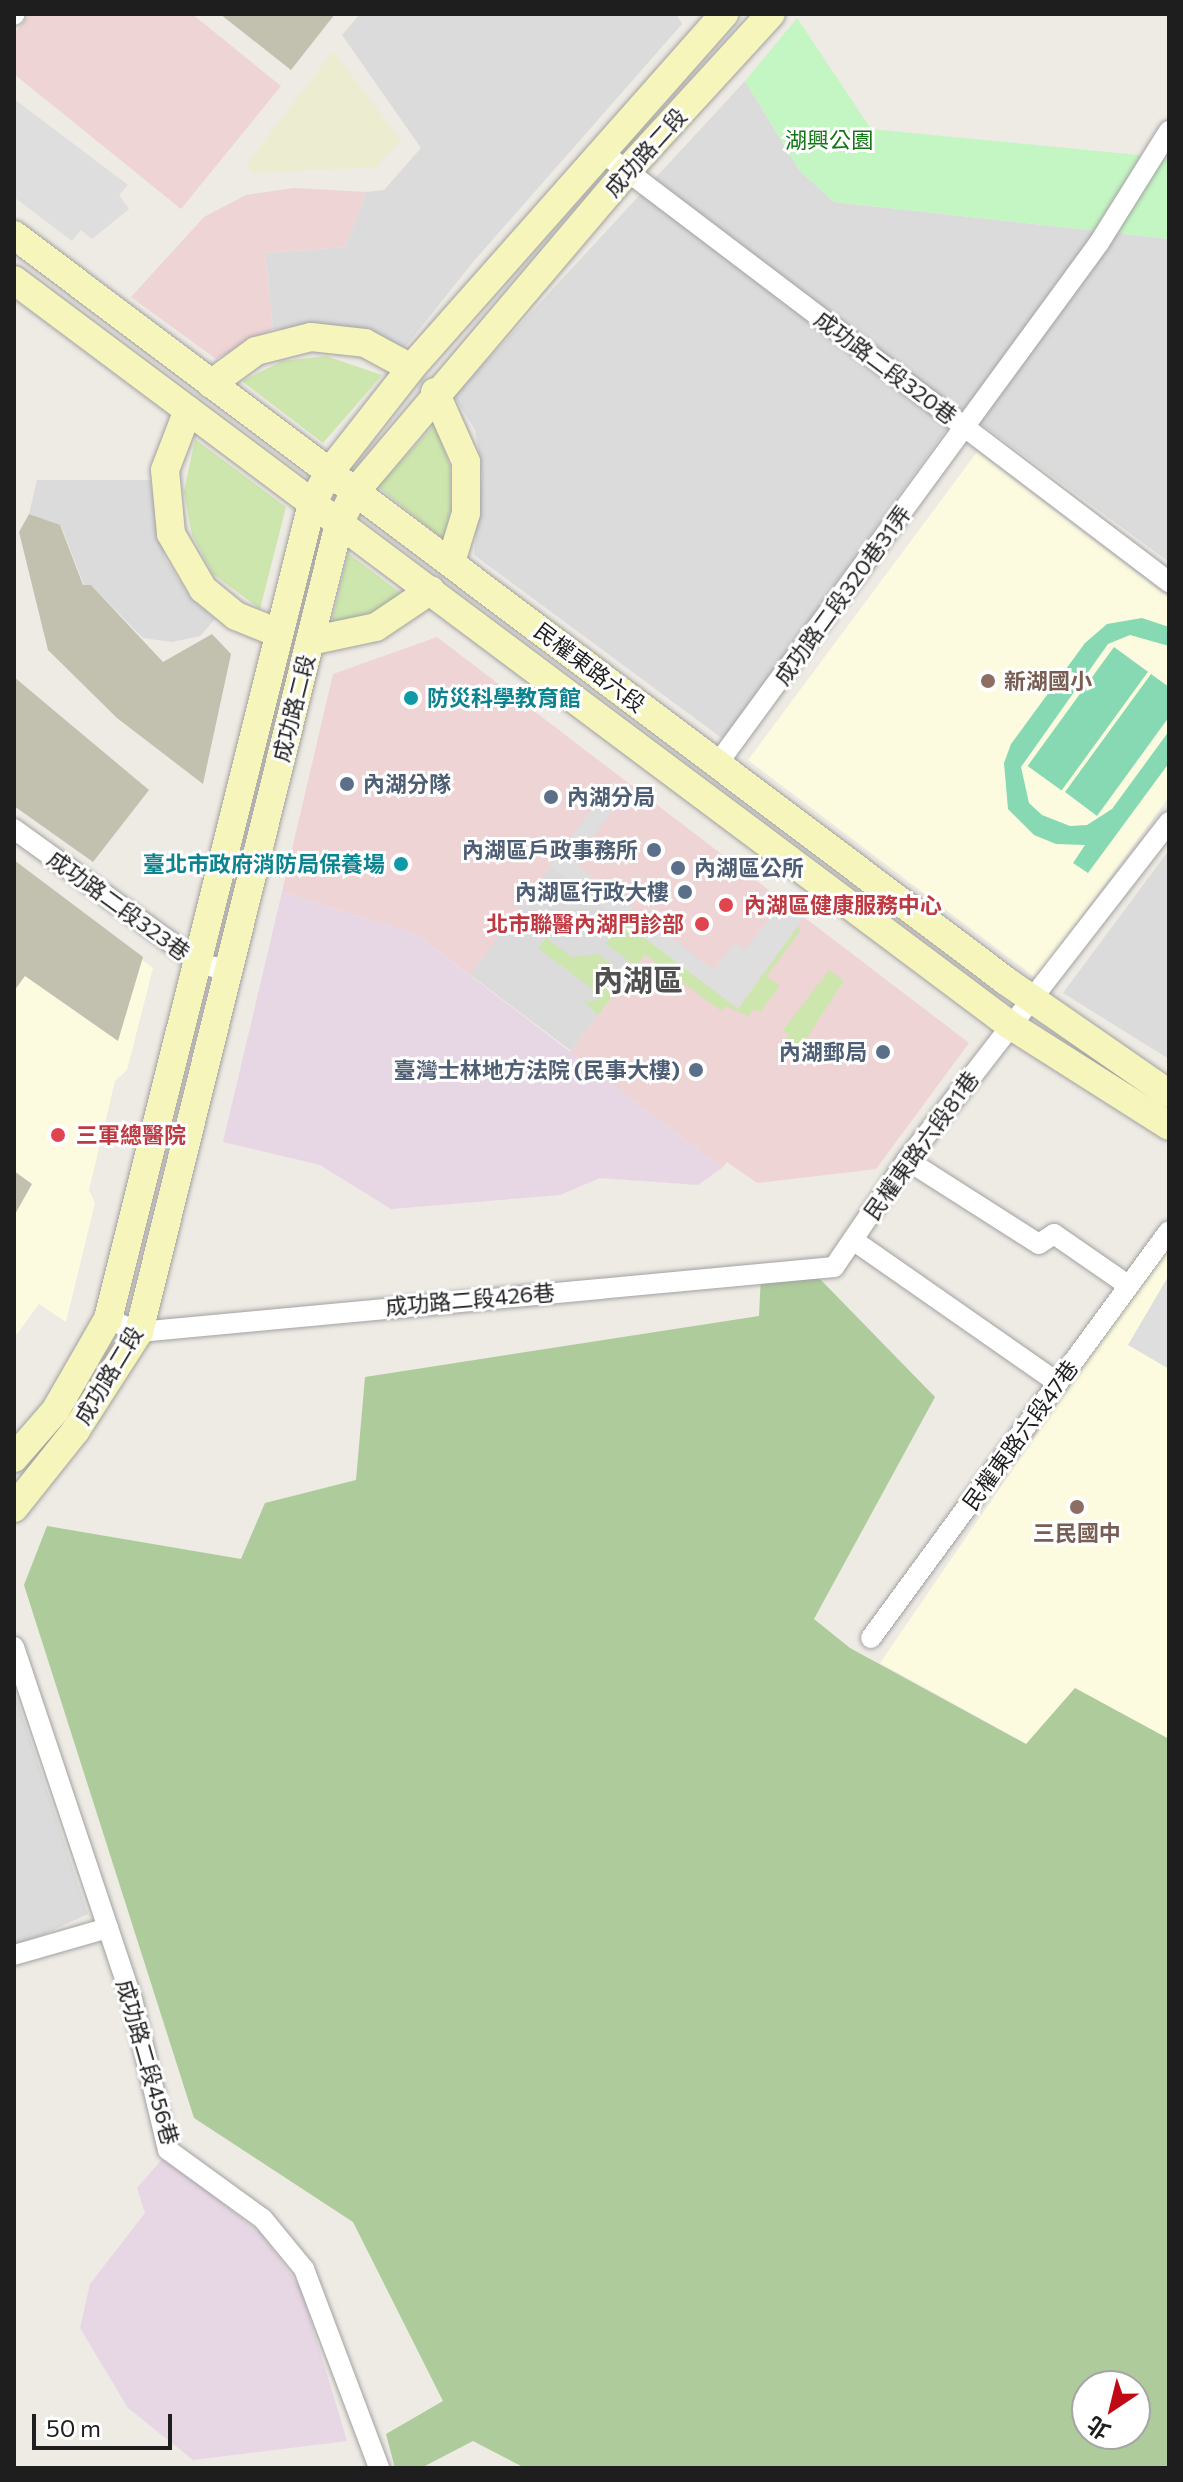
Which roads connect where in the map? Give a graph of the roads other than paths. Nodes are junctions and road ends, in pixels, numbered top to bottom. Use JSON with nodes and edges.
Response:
{"nodes":[{"id":1,"x":724,"y":14,"type":"edge"},
{"id":2,"x":771,"y":14,"type":"edge"},
{"id":3,"x":1169,"y":131,"type":"edge"},
{"id":4,"x":602,"y":152,"type":"junction"},
{"id":5,"x":626,"y":172,"type":"junction"},
{"id":6,"x":14,"y":235,"type":"edge"},
{"id":7,"x":14,"y":280,"type":"edge"},
{"id":8,"x":411,"y":368,"type":"junction"},
{"id":9,"x":211,"y":384,"type":"junction"},
{"id":10,"x":435,"y":392,"type":"junction"},
{"id":11,"x":188,"y":410,"type":"junction"},
{"id":12,"x":967,"y":427,"type":"junction"},
{"id":13,"x":328,"y":474,"type":"junction"},
{"id":14,"x":354,"y":493,"type":"junction"},
{"id":15,"x":312,"y":504,"type":"junction"},
{"id":16,"x":339,"y":524,"type":"junction"},
{"id":17,"x":451,"y":562,"type":"junction"},
{"id":18,"x":1169,"y":582,"type":"edge"},
{"id":19,"x":431,"y":590,"type":"junction"},
{"id":20,"x":276,"y":632,"type":"junction"},
{"id":21,"x":310,"y":641,"type":"junction"},
{"id":22,"x":718,"y":763,"type":"junction"},
{"id":23,"x":1169,"y":822,"type":"edge"},
{"id":24,"x":14,"y":829,"type":"edge"},
{"id":25,"x":199,"y":963,"type":"junction"},
{"id":26,"x":229,"y":971,"type":"junction"},
{"id":27,"x":1033,"y":1001,"type":"junction"},
{"id":28,"x":1010,"y":1025,"type":"junction"},
{"id":29,"x":1169,"y":1094,"type":"edge"},
{"id":30,"x":1169,"y":1126,"type":"edge"},
{"id":31,"x":907,"y":1160,"type":"junction"},
{"id":32,"x":1169,"y":1231,"type":"edge"},
{"id":33,"x":853,"y":1240,"type":"junction"},
{"id":34,"x":834,"y":1267,"type":"joint"},
{"id":35,"x":1129,"y":1286,"type":"junction"},
{"id":36,"x":108,"y":1319,"type":"junction"},
{"id":37,"x":139,"y":1332,"type":"junction"},
{"id":38,"x":1058,"y":1383,"type":"junction"},
{"id":39,"x":14,"y":1458,"type":"edge"},
{"id":40,"x":14,"y":1508,"type":"edge"},
{"id":41,"x":871,"y":1638,"type":"dead end"},
{"id":42,"x":14,"y":1647,"type":"edge"},
{"id":43,"x":108,"y":1928,"type":"junction"},
{"id":44,"x":14,"y":1955,"type":"edge"},
{"id":45,"x":379,"y":2468,"type":"edge"}],
"edges":[{"from":1,"to":4,"type":"main road","name":"成功路二段"},
{"from":2,"to":5,"type":"main road","name":"成功路二段"},
{"from":3,"to":12,"type":"street","name":"成功路二段320巷31弄"},
{"from":4,"to":5,"type":"street","name":"成功路二段320巷"},
{"from":4,"to":8,"type":"main road","name":"成功路二段"},
{"from":5,"to":10,"type":"main road","name":"成功路二段"},
{"from":5,"to":12,"type":"street","name":"成功路二段320巷"},
{"from":6,"to":9,"type":"main road","name":"民權東路六段"},
{"from":7,"to":11,"type":"main road","name":"民權東路六段"},
{"from":8,"to":9,"type":"main road"},
{"from":8,"to":13,"type":"main road","name":"成功路二段"},
{"from":9,"to":13,"type":"main road","name":"民權東路六段"},
{"from":10,"to":14,"type":"main road","name":"成功路二段"},
{"from":10,"to":17,"type":"main road"},
{"from":11,"to":15,"type":"main road","name":"民權東路六段"},
{"from":11,"to":20,"type":"main road"},
{"from":12,"to":18,"type":"street","name":"成功路二段320巷"},
{"from":12,"to":22,"type":"street","name":"成功路二段320巷31弄"},
{"from":13,"to":14,"type":"main road","name":"民權東路六段"},
{"from":13,"to":15,"type":"main road","name":"成功路二段"},
{"from":14,"to":16,"type":"main road","name":"成功路二段"},
{"from":14,"to":17,"type":"main road","name":"民權東路六段"},
{"from":15,"to":16,"type":"main road","name":"民權東路六段"},
{"from":15,"to":20,"type":"main road","name":"成功路二段"},
{"from":16,"to":19,"type":"main road","name":"民權東路六段"},
{"from":16,"to":21,"type":"main road","name":"成功路二段"},
{"from":17,"to":22,"type":"main road","name":"民權東路六段"},
{"from":19,"to":21,"type":"main road"},
{"from":19,"to":28,"type":"main road","name":"民權東路六段"},
{"from":20,"to":25,"type":"main road","name":"成功路二段"},
{"from":21,"to":26,"type":"main road","name":"成功路二段"},
{"from":22,"to":27,"type":"main road","name":"民權東路六段"},
{"from":23,"to":27,"type":"street","name":"民權東路六段81巷"},
{"from":24,"to":25,"type":"street","name":"成功路二段323巷"},
{"from":25,"to":26,"type":"street","name":"成功路二段323巷"},
{"from":25,"to":36,"type":"main road","name":"成功路二段"},
{"from":26,"to":37,"type":"main road","name":"成功路二段"},
{"from":27,"to":28,"type":"street","name":"民權東路六段81巷"},
{"from":27,"to":29,"type":"main road","name":"民權東路六段"},
{"from":28,"to":30,"type":"main road","name":"民權東路六段"},
{"from":28,"to":31,"type":"street","name":"民權東路六段81巷"},
{"from":31,"to":33,"type":"street","name":"民權東路六段81巷"},
{"from":31,"to":35,"type":"street"},
{"from":32,"to":35,"type":"street","name":"民權東路六段47巷"},
{"from":33,"to":34,"type":"street","name":"民權東路六段81巷"},
{"from":33,"to":38,"type":"street"},
{"from":34,"to":37,"type":"street","name":"成功路二段426巷"},
{"from":35,"to":38,"type":"street","name":"民權東路六段47巷"},
{"from":36,"to":37,"type":"street","name":"成功路二段426巷"},
{"from":36,"to":39,"type":"main road","name":"成功路二段"},
{"from":37,"to":40,"type":"main road","name":"成功路二段"},
{"from":38,"to":41,"type":"street","name":"民權東路六段47巷"},
{"from":42,"to":43,"type":"street","name":"成功路二段456巷"},
{"from":43,"to":44,"type":"street"},
{"from":43,"to":45,"type":"street","name":"成功路二段456巷"}]}
